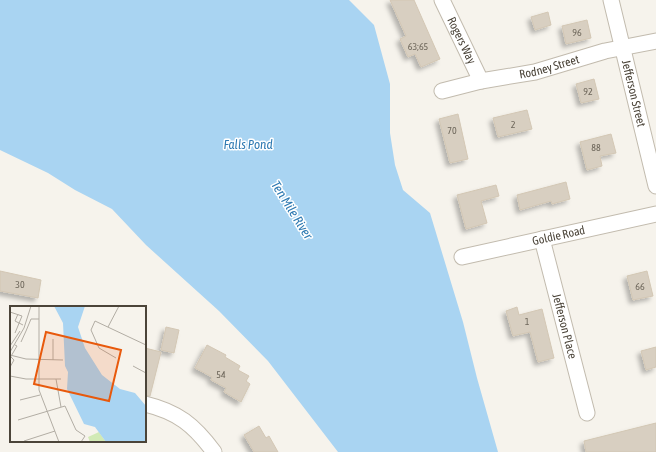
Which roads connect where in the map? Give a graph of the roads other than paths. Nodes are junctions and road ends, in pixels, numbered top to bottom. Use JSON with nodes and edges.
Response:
{"nodes":[{"id":1,"x":442,"y":0,"type":"edge"},
{"id":2,"x":611,"y":0,"type":"edge"},
{"id":3,"x":656,"y":41,"type":"edge"},
{"id":4,"x":623,"y":48,"type":"junction"},
{"id":5,"x":481,"y":81,"type":"junction"},
{"id":6,"x":442,"y":91,"type":"dead end"},
{"id":7,"x":656,"y":186,"type":"edge"},
{"id":8,"x":656,"y":214,"type":"edge"},
{"id":9,"x":542,"y":239,"type":"junction"},
{"id":10,"x":462,"y":257,"type":"dead end"},
{"id":11,"x":146,"y":404,"type":"edge"},
{"id":12,"x":587,"y":413,"type":"dead end"},
{"id":13,"x":214,"y":452,"type":"edge"}],
"edges":[{"from":1,"to":5,"type":"street","name":"Rogers Way"},
{"from":2,"to":4,"type":"street","name":"Jefferson Street"},
{"from":3,"to":4,"type":"street","name":"Rodney Street"},
{"from":4,"to":5,"type":"street","name":"Rodney Street"},
{"from":4,"to":7,"type":"street","name":"Jefferson Street"},
{"from":5,"to":6,"type":"street","name":"Rodney Street"},
{"from":8,"to":9,"type":"street","name":"Goldie Road"},
{"from":9,"to":10,"type":"street","name":"Goldie Road"},
{"from":9,"to":12,"type":"street","name":"Jefferson Place"},
{"from":11,"to":13,"type":"street"}]}
